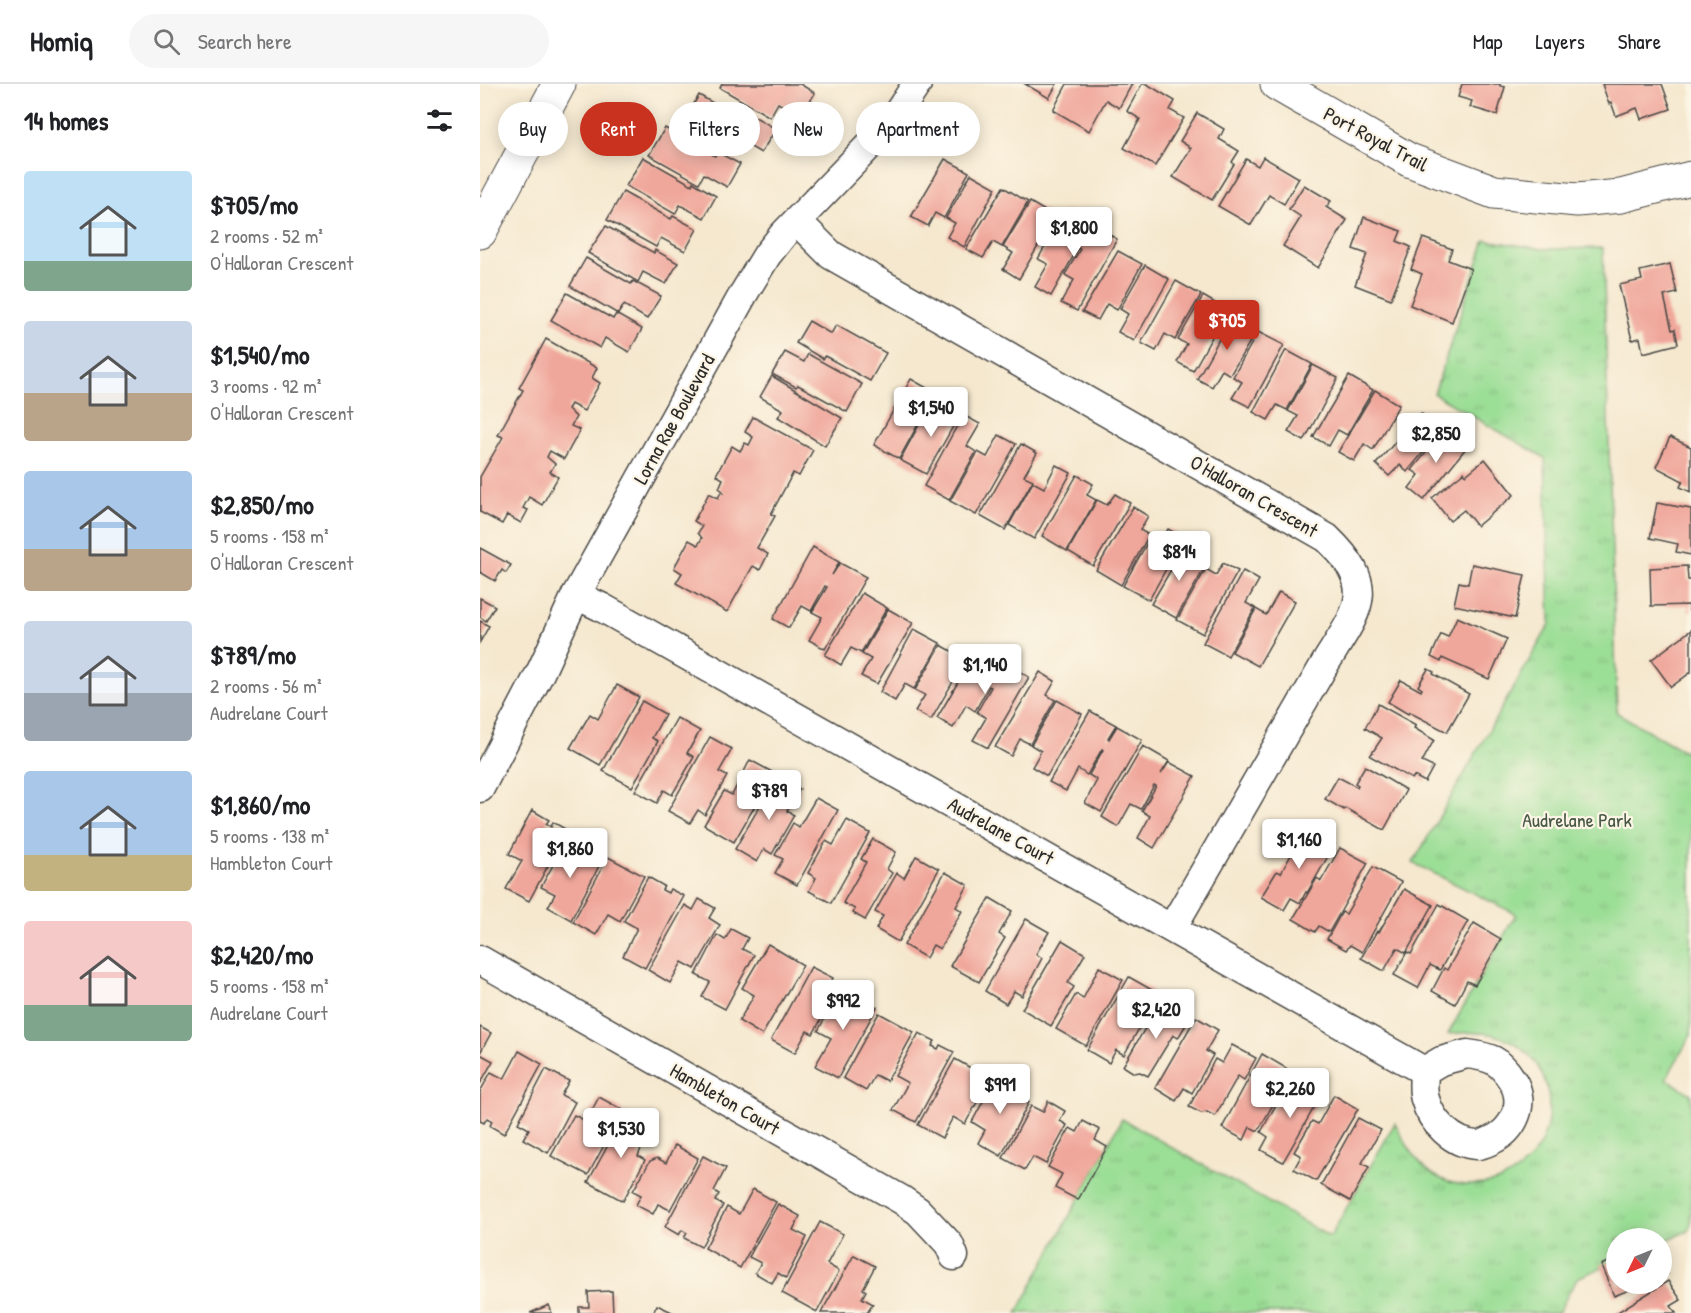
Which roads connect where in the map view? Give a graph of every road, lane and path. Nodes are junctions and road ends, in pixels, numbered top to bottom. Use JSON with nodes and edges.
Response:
{"nodes":[{"id":1,"x":559,"y":84,"type":"edge"},
{"id":2,"x":917,"y":84,"type":"edge"},
{"id":3,"x":1277,"y":84,"type":"edge"},
{"id":4,"x":1691,"y":178,"type":"edge"},
{"id":5,"x":797,"y":222,"type":"junction"},
{"id":6,"x":480,"y":232,"type":"edge"},
{"id":7,"x":576,"y":595,"type":"junction"},
{"id":8,"x":480,"y":788,"type":"edge"},
{"id":9,"x":1172,"y":928,"type":"junction"},
{"id":10,"x":480,"y":960,"type":"edge"},
{"id":11,"x":1424,"y":1071,"type":"dead end"},
{"id":12,"x":954,"y":1256,"type":"dead end"}],
"edges":[{"from":1,"to":6,"type":"street"},
{"from":2,"to":5,"type":"street","name":"Lorna Rae Boulevard"},
{"from":3,"to":4,"type":"street","name":"Port Royal Trail"},
{"from":5,"to":7,"type":"street","name":"Lorna Rae Boulevard"},
{"from":5,"to":9,"type":"street","name":"O'Halloran Crescent"},
{"from":7,"to":8,"type":"street","name":"Lorna Rae Boulevard"},
{"from":7,"to":9,"type":"street","name":"Audrelane Court"},
{"from":9,"to":11,"type":"street","name":"Audrelane Court"},
{"from":10,"to":12,"type":"street","name":"Hambleton Court"}]}
